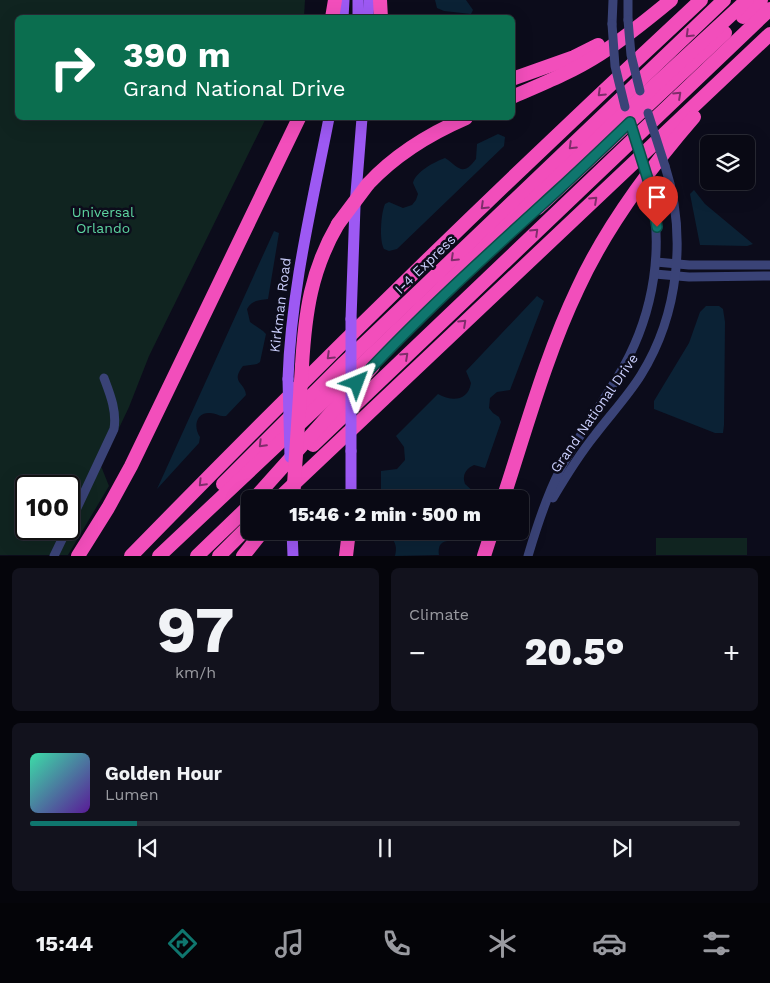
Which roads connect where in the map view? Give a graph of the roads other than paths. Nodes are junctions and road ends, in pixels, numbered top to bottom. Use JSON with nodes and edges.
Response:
{"nodes":[{"id":1,"x":336,"y":0,"type":"edge"},
{"id":2,"x":344,"y":0,"type":"edge"},
{"id":3,"x":358,"y":0,"type":"edge"},
{"id":4,"x":369,"y":0,"type":"edge"},
{"id":5,"x":380,"y":0,"type":"edge"},
{"id":6,"x":613,"y":0,"type":"edge"},
{"id":7,"x":628,"y":0,"type":"edge"},
{"id":8,"x":671,"y":0,"type":"edge"},
{"id":9,"x":701,"y":0,"type":"edge"},
{"id":10,"x":724,"y":0,"type":"edge"},
{"id":11,"x":747,"y":0,"type":"edge"},
{"id":12,"x":760,"y":0,"type":"edge"},
{"id":13,"x":770,"y":9,"type":"edge"},
{"id":14,"x":333,"y":15,"type":"edge"},
{"id":15,"x":342,"y":15,"type":"edge"},
{"id":16,"x":358,"y":15,"type":"edge"},
{"id":17,"x":368,"y":15,"type":"edge"},
{"id":18,"x":381,"y":15,"type":"edge"},
{"id":19,"x":770,"y":34,"type":"edge"},
{"id":20,"x":625,"y":37,"type":"junction"},
{"id":21,"x":515,"y":78,"type":"edge"},
{"id":22,"x":709,"y":92,"type":"junction"},
{"id":23,"x":515,"y":96,"type":"edge"},
{"id":24,"x":644,"y":102,"type":"junction"},
{"id":25,"x":628,"y":117,"type":"junction"},
{"id":26,"x":298,"y":120,"type":"edge"},
{"id":27,"x":328,"y":120,"type":"edge"},
{"id":28,"x":361,"y":120,"type":"edge"},
{"id":29,"x":461,"y":120,"type":"edge"},
{"id":30,"x":656,"y":262,"type":"junction"},
{"id":31,"x":676,"y":264,"type":"junction"},
{"id":32,"x":770,"y":265,"type":"edge"},
{"id":33,"x":654,"y":274,"type":"junction"},
{"id":34,"x":675,"y":276,"type":"junction"},
{"id":35,"x":770,"y":276,"type":"edge"},
{"id":36,"x":104,"y":378,"type":"dead end"},
{"id":37,"x":338,"y":441,"type":"junction"},
{"id":38,"x":263,"y":490,"type":"edge"},
{"id":39,"x":264,"y":490,"type":"edge"},
{"id":40,"x":287,"y":490,"type":"edge"},
{"id":41,"x":292,"y":490,"type":"edge"},
{"id":42,"x":293,"y":490,"type":"edge"},
{"id":43,"x":299,"y":490,"type":"edge"},
{"id":44,"x":351,"y":490,"type":"edge"},
{"id":45,"x":506,"y":490,"type":"edge"},
{"id":46,"x":80,"y":502,"type":"edge"},
{"id":47,"x":241,"y":513,"type":"edge"},
{"id":48,"x":542,"y":518,"type":"junction"},
{"id":49,"x":241,"y":534,"type":"edge"},
{"id":50,"x":62,"y":540,"type":"edge"},
{"id":51,"x":255,"y":540,"type":"edge"},
{"id":52,"x":292,"y":540,"type":"edge"},
{"id":53,"x":349,"y":540,"type":"edge"},
{"id":54,"x":351,"y":540,"type":"edge"},
{"id":55,"x":489,"y":540,"type":"edge"},
{"id":56,"x":54,"y":556,"type":"edge"},
{"id":57,"x":78,"y":556,"type":"edge"},
{"id":58,"x":131,"y":556,"type":"edge"},
{"id":59,"x":152,"y":556,"type":"edge"},
{"id":60,"x":159,"y":556,"type":"edge"},
{"id":61,"x":197,"y":556,"type":"edge"},
{"id":62,"x":219,"y":556,"type":"edge"},
{"id":63,"x":242,"y":556,"type":"edge"},
{"id":64,"x":293,"y":556,"type":"edge"},
{"id":65,"x":346,"y":556,"type":"edge"},
{"id":66,"x":352,"y":556,"type":"edge"},
{"id":67,"x":484,"y":556,"type":"edge"},
{"id":68,"x":528,"y":556,"type":"edge"}],
"edges":[{"from":1,"to":14,"type":"highway"},
{"from":2,"to":15,"type":"main road"},
{"from":3,"to":16,"type":"main road"},
{"from":4,"to":17,"type":"main road"},
{"from":5,"to":18,"type":"highway"},
{"from":6,"to":25,"type":"street","name":"Grand National Drive","bridge":true},
{"from":7,"to":24,"type":"street","name":"Grand National Drive","bridge":true},
{"from":8,"to":20,"type":"highway"},
{"from":9,"to":58,"type":"highway","one_way":true},
{"from":10,"to":59,"type":"highway","name":"I-4 Express","one_way":true},
{"from":11,"to":24,"type":"highway"},
{"from":12,"to":24,"type":"highway"},
{"from":39,"to":13,"type":"highway","one_way":true},
{"from":19,"to":22,"type":"highway"},
{"from":20,"to":21,"type":"highway"},
{"from":20,"to":23,"type":"highway"},
{"from":37,"to":22,"type":"highway","one_way":true},
{"from":22,"to":45,"type":"highway"},
{"from":24,"to":25,"type":"highway"},
{"from":24,"to":31,"type":"street","name":"Grand National Drive","bridge":true},
{"from":25,"to":30,"type":"street","name":"Grand National Drive","bridge":true},
{"from":25,"to":38,"type":"highway"},
{"from":25,"to":60,"type":"highway"},
{"from":26,"to":57,"type":"highway"},
{"from":27,"to":41,"type":"main road","name":"Kirkman Road","bridge":true},
{"from":28,"to":44,"type":"main road","bridge":true},
{"from":29,"to":42,"type":"highway","bridge":true},
{"from":30,"to":31,"type":"street"},
{"from":30,"to":33,"type":"street","name":"Grand National Drive"},
{"from":31,"to":32,"type":"street"},
{"from":31,"to":34,"type":"street","name":"Grand National Drive"},
{"from":33,"to":34,"type":"street"},
{"from":33,"to":48,"type":"street","name":"Grand National Drive"},
{"from":34,"to":35,"type":"street"},
{"from":34,"to":48,"type":"street","name":"Grand National Drive"},
{"from":36,"to":46,"type":"street"},
{"from":37,"to":40,"type":"highway"},
{"from":37,"to":43,"type":"highway"},
{"from":47,"to":61,"type":"highway"},
{"from":48,"to":68,"type":"street","name":"Grand National Drive"},
{"from":49,"to":62,"type":"highway"},
{"from":50,"to":56,"type":"street"},
{"from":51,"to":63,"type":"highway"},
{"from":52,"to":64,"type":"main road"},
{"from":53,"to":65,"type":"highway"},
{"from":54,"to":66,"type":"main road"},
{"from":55,"to":67,"type":"highway"}]}
